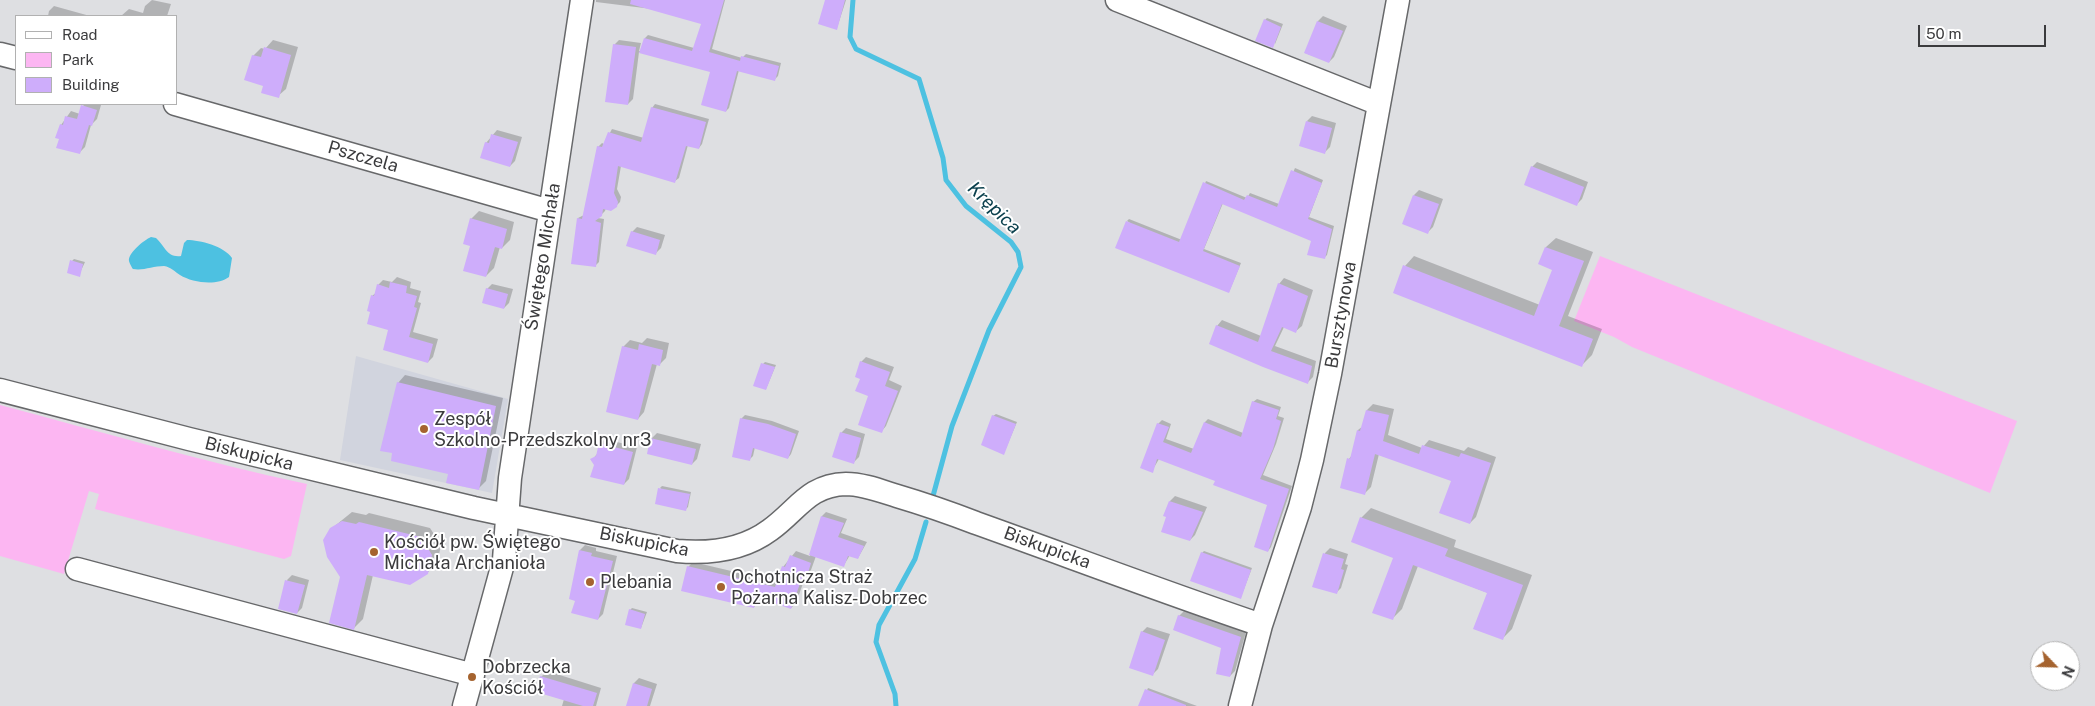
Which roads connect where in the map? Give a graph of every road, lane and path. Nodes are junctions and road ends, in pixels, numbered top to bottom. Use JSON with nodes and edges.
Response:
{"nodes":[{"id":1,"x":582,"y":0,"type":"edge"},
{"id":2,"x":1117,"y":0,"type":"edge"},
{"id":3,"x":1398,"y":0,"type":"edge"},
{"id":4,"x":0,"y":54,"type":"edge"},
{"id":5,"x":15,"y":58,"type":"edge"},
{"id":6,"x":1379,"y":104,"type":"junction"},
{"id":7,"x":178,"y":105,"type":"edge"},
{"id":8,"x":550,"y":211,"type":"junction"},
{"id":9,"x":0,"y":390,"type":"edge"},
{"id":10,"x":507,"y":515,"type":"junction"},
{"id":11,"x":77,"y":569,"type":"dead end"},
{"id":12,"x":1261,"y":625,"type":"junction"},
{"id":13,"x":473,"y":675,"type":"junction"},
{"id":14,"x":464,"y":706,"type":"edge"},
{"id":15,"x":1240,"y":706,"type":"edge"}],
"edges":[{"from":1,"to":8,"type":"street","name":"Świętego Michała"},
{"from":2,"to":6,"type":"street"},
{"from":3,"to":6,"type":"street","name":"Bursztynowa"},
{"from":4,"to":5,"type":"street"},
{"from":6,"to":12,"type":"street","name":"Bursztynowa"},
{"from":7,"to":8,"type":"street","name":"Pszczela"},
{"from":8,"to":10,"type":"street","name":"Świętego Michała"},
{"from":9,"to":10,"type":"street","name":"Biskupicka"},
{"from":10,"to":12,"type":"street","name":"Biskupicka"},
{"from":10,"to":13,"type":"street","name":"Świętego Michała"},
{"from":11,"to":13,"type":"street"},
{"from":12,"to":15,"type":"street","name":"Bursztynowa"},
{"from":13,"to":14,"type":"street","name":"Świętego Michała"}]}
